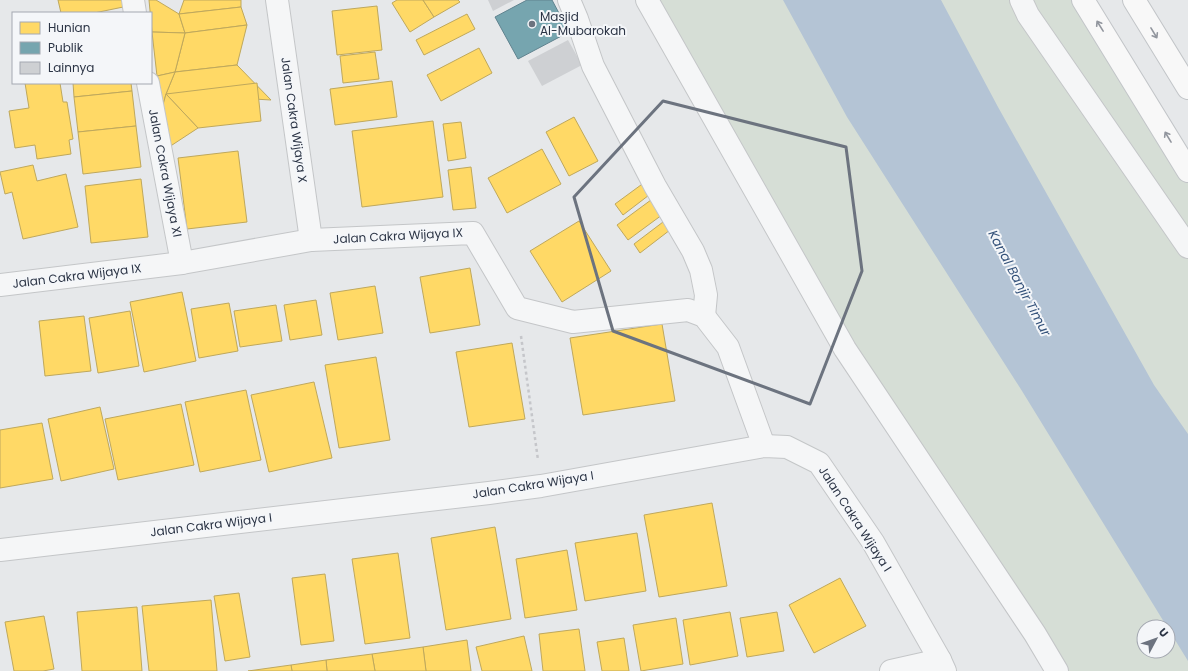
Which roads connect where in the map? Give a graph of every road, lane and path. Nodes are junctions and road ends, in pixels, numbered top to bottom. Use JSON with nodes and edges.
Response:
{"nodes":[{"id":1,"x":132,"y":0,"type":"edge"},
{"id":2,"x":276,"y":0,"type":"edge"},
{"id":3,"x":569,"y":0,"type":"edge"},
{"id":4,"x":647,"y":0,"type":"edge"},
{"id":5,"x":1021,"y":0,"type":"edge"},
{"id":6,"x":1083,"y":0,"type":"edge"},
{"id":7,"x":1137,"y":1,"type":"edge"},
{"id":8,"x":135,"y":12,"type":"edge"},
{"id":9,"x":148,"y":84,"type":"edge"},
{"id":10,"x":1188,"y":88,"type":"edge"},
{"id":11,"x":1188,"y":171,"type":"edge"},
{"id":12,"x":311,"y":240,"type":"junction"},
{"id":13,"x":1188,"y":247,"type":"edge"},
{"id":14,"x":182,"y":262,"type":"junction"},
{"id":15,"x":0,"y":285,"type":"edge"},
{"id":16,"x":517,"y":308,"type":"junction"},
{"id":17,"x":704,"y":316,"type":"junction"},
{"id":18,"x":764,"y":446,"type":"junction"},
{"id":19,"x":541,"y":486,"type":"junction"},
{"id":20,"x":0,"y":550,"type":"edge"},
{"id":21,"x":942,"y":666,"type":"edge"},
{"id":22,"x":891,"y":671,"type":"edge"},
{"id":23,"x":1057,"y":671,"type":"edge"}],
"edges":[{"from":1,"to":8,"type":"street"},
{"from":2,"to":12,"type":"street","name":"Jalan Cakra Wijaya X"},
{"from":3,"to":17,"type":"street"},
{"from":4,"to":23,"type":"street"},
{"from":5,"to":13,"type":"street"},
{"from":11,"to":6,"type":"main road","one_way":true},
{"from":7,"to":10,"type":"main road","one_way":true},
{"from":9,"to":14,"type":"street","name":"Jalan Cakra Wijaya XI"},
{"from":12,"to":14,"type":"street","name":"Jalan Cakra Wijaya IX"},
{"from":12,"to":16,"type":"street","name":"Jalan Cakra Wijaya IX"},
{"from":14,"to":15,"type":"street","name":"Jalan Cakra Wijaya IX"},
{"from":16,"to":17,"type":"street"},
{"from":16,"to":19,"type":"path"},
{"from":17,"to":18,"type":"street"},
{"from":18,"to":19,"type":"street","name":"Jalan Cakra Wijaya I"},
{"from":18,"to":21,"type":"street","name":"Jalan Cakra Wijaya I"},
{"from":19,"to":20,"type":"street","name":"Jalan Cakra Wijaya I"},
{"from":21,"to":22,"type":"street"}]}
